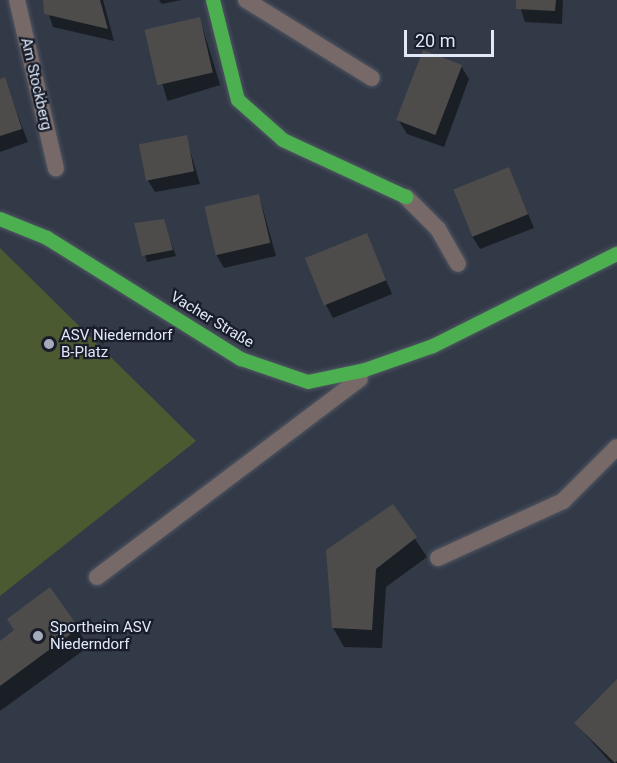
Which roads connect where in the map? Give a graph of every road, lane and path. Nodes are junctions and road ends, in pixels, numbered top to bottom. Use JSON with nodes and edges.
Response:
{"nodes":[{"id":1,"x":17,"y":0,"type":"edge"},
{"id":2,"x":213,"y":0,"type":"edge"},
{"id":3,"x":246,"y":0,"type":"edge"},
{"id":4,"x":372,"y":78,"type":"dead end"},
{"id":5,"x":56,"y":168,"type":"dead end"},
{"id":6,"x":406,"y":197,"type":"joint"},
{"id":7,"x":0,"y":219,"type":"edge"},
{"id":8,"x":617,"y":254,"type":"edge"},
{"id":9,"x":458,"y":264,"type":"dead end"},
{"id":10,"x":378,"y":366,"type":"junction"},
{"id":11,"x":617,"y":447,"type":"edge"},
{"id":12,"x":438,"y":558,"type":"dead end"},
{"id":13,"x":97,"y":577,"type":"dead end"}],
"edges":[{"from":1,"to":5,"type":"lane","name":"Am Stockberg"},
{"from":2,"to":6,"type":"main road"},
{"from":3,"to":4,"type":"lane"},
{"from":6,"to":9,"type":"lane"},
{"from":7,"to":10,"type":"main road","name":"Vacher Straße"},
{"from":8,"to":10,"type":"main road","name":"Vacher Straße"},
{"from":10,"to":13,"type":"lane"},
{"from":11,"to":12,"type":"lane"}]}
